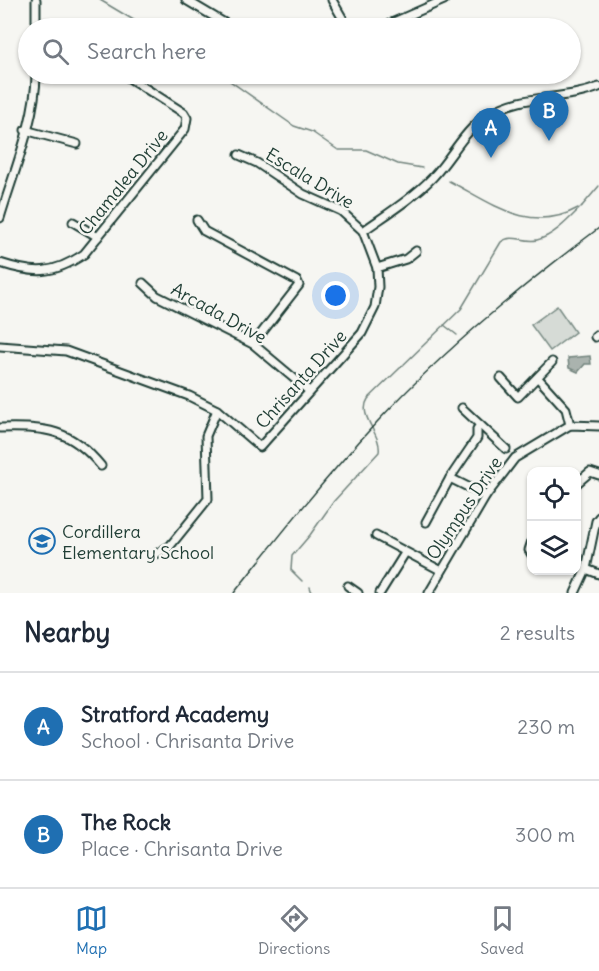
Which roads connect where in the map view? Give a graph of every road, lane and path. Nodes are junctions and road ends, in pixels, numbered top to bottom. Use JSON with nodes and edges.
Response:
{"nodes":[{"id":1,"x":36,"y":0,"type":"edge"},
{"id":2,"x":186,"y":0,"type":"edge"},
{"id":3,"x":332,"y":0,"type":"edge"},
{"id":4,"x":444,"y":0,"type":"edge"},
{"id":5,"x":36,"y":18,"type":"edge"},
{"id":6,"x":216,"y":18,"type":"edge"},
{"id":7,"x":342,"y":18,"type":"edge"},
{"id":8,"x":403,"y":18,"type":"edge"},
{"id":9,"x":36,"y":84,"type":"edge"},
{"id":10,"x":138,"y":84,"type":"edge"},
{"id":11,"x":599,"y":87,"type":"edge"},
{"id":12,"x":25,"y":130,"type":"junction"},
{"id":13,"x":77,"y":144,"type":"dead end"},
{"id":14,"x":239,"y":155,"type":"dead end"},
{"id":15,"x":0,"y":218,"type":"edge"},
{"id":16,"x":196,"y":220,"type":"dead end"},
{"id":17,"x":73,"y":222,"type":"dead end"},
{"id":18,"x":363,"y":231,"type":"junction"},
{"id":19,"x":98,"y":237,"type":"junction"},
{"id":20,"x":416,"y":251,"type":"dead end"},
{"id":21,"x":0,"y":263,"type":"edge"},
{"id":22,"x":377,"y":268,"type":"junction"},
{"id":23,"x":143,"y":283,"type":"dead end"},
{"id":24,"x":253,"y":344,"type":"junction"},
{"id":25,"x":0,"y":346,"type":"edge"},
{"id":26,"x":552,"y":363,"type":"dead end"},
{"id":27,"x":501,"y":378,"type":"dead end"},
{"id":28,"x":538,"y":378,"type":"junction"},
{"id":29,"x":309,"y":391,"type":"junction"},
{"id":30,"x":462,"y":408,"type":"dead end"},
{"id":31,"x":217,"y":410,"type":"junction"},
{"id":32,"x":480,"y":425,"type":"junction"},
{"id":33,"x":570,"y":425,"type":"junction"},
{"id":34,"x":599,"y":426,"type":"edge"},
{"id":35,"x":0,"y":428,"type":"edge"},
{"id":36,"x":488,"y":433,"type":"junction"},
{"id":37,"x":477,"y":438,"type":"junction"},
{"id":38,"x":506,"y":449,"type":"dead end"},
{"id":39,"x":101,"y":466,"type":"dead end"},
{"id":40,"x":599,"y":475,"type":"edge"},
{"id":41,"x":450,"y":477,"type":"junction"},
{"id":42,"x":581,"y":480,"type":"edge"},
{"id":43,"x":486,"y":496,"type":"junction"},
{"id":44,"x":599,"y":517,"type":"edge"},
{"id":45,"x":426,"y":522,"type":"dead end"},
{"id":46,"x":376,"y":536,"type":"dead end"},
{"id":47,"x":405,"y":553,"type":"junction"},
{"id":48,"x":156,"y":554,"type":"dead end"},
{"id":49,"x":585,"y":569,"type":"junction"},
{"id":50,"x":440,"y":570,"type":"junction"},
{"id":51,"x":599,"y":574,"type":"edge"},
{"id":52,"x":348,"y":586,"type":"dead end"},
{"id":53,"x":358,"y":593,"type":"edge"},
{"id":54,"x":380,"y":593,"type":"edge"},
{"id":55,"x":429,"y":593,"type":"edge"},
{"id":56,"x":576,"y":593,"type":"edge"}],
"edges":[{"from":1,"to":5,"type":"street"},
{"from":2,"to":6,"type":"street"},
{"from":3,"to":7,"type":"street"},
{"from":4,"to":8,"type":"street"},
{"from":9,"to":12,"type":"street"},
{"from":10,"to":19,"type":"street","name":"Chamalea Drive"},
{"from":11,"to":18,"type":"street"},
{"from":12,"to":13,"type":"street"},
{"from":12,"to":15,"type":"street"},
{"from":14,"to":18,"type":"street","name":"Escala Drive"},
{"from":16,"to":24,"type":"street"},
{"from":17,"to":19,"type":"street"},
{"from":18,"to":22,"type":"street","name":"Chrisanta Drive"},
{"from":19,"to":21,"type":"street","name":"Chamalea Drive"},
{"from":20,"to":22,"type":"street"},
{"from":22,"to":29,"type":"street","name":"Chrisanta Drive"},
{"from":23,"to":24,"type":"street","name":"Arcada Drive"},
{"from":24,"to":29,"type":"street","name":"Arcada Drive"},
{"from":25,"to":31,"type":"street","name":"Chrisanta Drive"},
{"from":26,"to":28,"type":"street"},
{"from":27,"to":28,"type":"street"},
{"from":28,"to":33,"type":"street"},
{"from":29,"to":31,"type":"street","name":"Chrisanta Drive"},
{"from":30,"to":32,"type":"street"},
{"from":31,"to":48,"type":"street"},
{"from":32,"to":36,"type":"street"},
{"from":32,"to":37,"type":"street"},
{"from":33,"to":34,"type":"street"},
{"from":33,"to":43,"type":"street","name":"Olympus Drive"},
{"from":35,"to":39,"type":"street"},
{"from":36,"to":37,"type":"street"},
{"from":36,"to":38,"type":"street"},
{"from":37,"to":41,"type":"street"},
{"from":40,"to":42,"type":"street"},
{"from":41,"to":43,"type":"street"},
{"from":41,"to":45,"type":"street"},
{"from":43,"to":50,"type":"street","name":"Olympus Drive"},
{"from":44,"to":49,"type":"street"},
{"from":46,"to":47,"type":"street"},
{"from":47,"to":50,"type":"street"},
{"from":47,"to":54,"type":"street"},
{"from":49,"to":51,"type":"street"},
{"from":49,"to":56,"type":"street"},
{"from":50,"to":55,"type":"street","name":"Olympus Drive"},
{"from":52,"to":53,"type":"street"}]}
